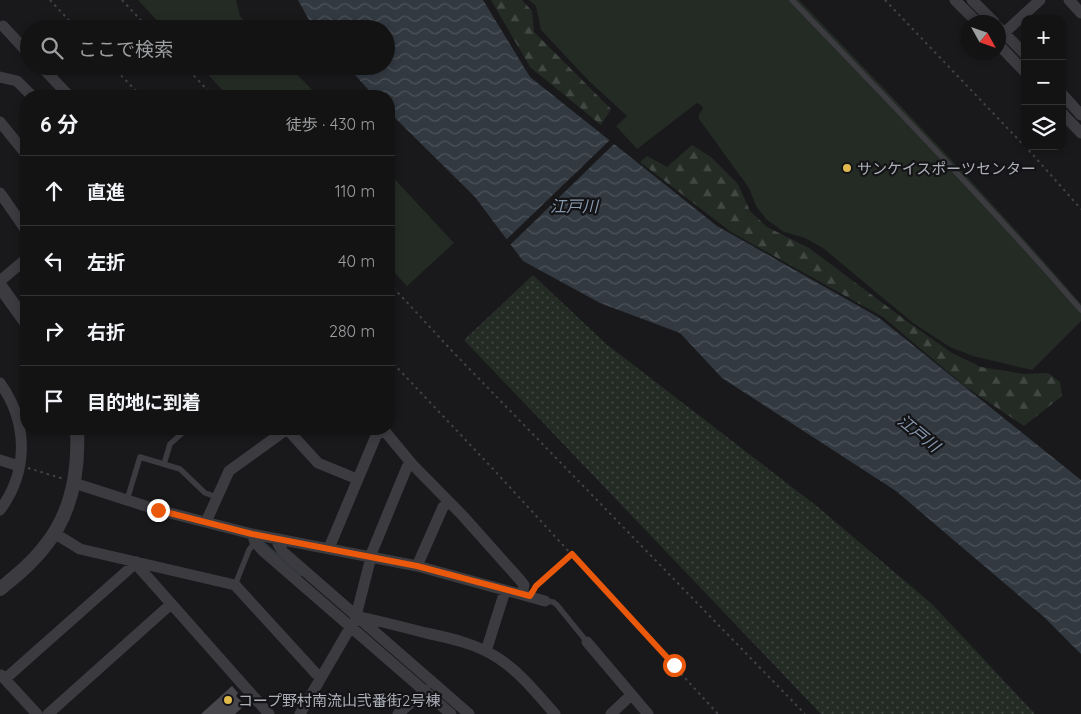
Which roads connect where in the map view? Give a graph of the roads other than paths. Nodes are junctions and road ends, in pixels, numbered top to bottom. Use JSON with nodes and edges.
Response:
{"nodes":[{"id":1,"x":792,"y":0,"type":"edge"},
{"id":2,"x":955,"y":0,"type":"edge"},
{"id":3,"x":972,"y":0,"type":"edge"},
{"id":4,"x":1040,"y":0,"type":"edge"},
{"id":5,"x":1070,"y":0,"type":"edge"},
{"id":6,"x":1081,"y":13,"type":"edge"},
{"id":7,"x":970,"y":15,"type":"edge"},
{"id":8,"x":987,"y":15,"type":"edge"},
{"id":9,"x":1,"y":26,"type":"edge"},
{"id":10,"x":1006,"y":26,"type":"edge"},
{"id":11,"x":1006,"y":35,"type":"edge"},
{"id":12,"x":20,"y":45,"type":"edge"},
{"id":13,"x":1021,"y":50,"type":"edge"},
{"id":14,"x":1006,"y":52,"type":"edge"},
{"id":15,"x":1021,"y":68,"type":"edge"},
{"id":16,"x":49,"y":75,"type":"edge"},
{"id":17,"x":0,"y":77,"type":"edge"},
{"id":18,"x":26,"y":90,"type":"edge"},
{"id":19,"x":63,"y":90,"type":"edge"},
{"id":20,"x":1066,"y":98,"type":"edge"},
{"id":21,"x":1081,"y":115,"type":"edge"},
{"id":22,"x":1066,"y":117,"type":"edge"},
{"id":23,"x":0,"y":122,"type":"edge"},
{"id":24,"x":1081,"y":133,"type":"edge"},
{"id":25,"x":20,"y":147,"type":"edge"},
{"id":26,"x":0,"y":193,"type":"edge"},
{"id":27,"x":20,"y":221,"type":"edge"},
{"id":28,"x":20,"y":265,"type":"edge"},
{"id":29,"x":1,"y":289,"type":"edge"},
{"id":30,"x":1081,"y":310,"type":"edge"},
{"id":31,"x":20,"y":314,"type":"edge"},
{"id":32,"x":0,"y":383,"type":"edge"},
{"id":33,"x":20,"y":435,"type":"edge"},
{"id":34,"x":20,"y":435,"type":"edge"},
{"id":35,"x":77,"y":435,"type":"edge"},
{"id":36,"x":180,"y":435,"type":"edge"},
{"id":37,"x":279,"y":435,"type":"edge"},
{"id":38,"x":292,"y":435,"type":"edge"},
{"id":39,"x":377,"y":435,"type":"edge"},
{"id":40,"x":388,"y":435,"type":"edge"},
{"id":41,"x":0,"y":460,"type":"edge"},
{"id":42,"x":164,"y":464,"type":"junction"},
{"id":43,"x":412,"y":464,"type":"junction"},
{"id":44,"x":19,"y":466,"type":"junction"},
{"id":45,"x":357,"y":479,"type":"junction"},
{"id":46,"x":70,"y":482,"type":"junction"},
{"id":47,"x":217,"y":497,"type":"junction"},
{"id":48,"x":127,"y":500,"type":"junction"},
{"id":49,"x":449,"y":502,"type":"junction"},
{"id":50,"x":0,"y":510,"type":"edge"},
{"id":51,"x":206,"y":522,"type":"junction"},
{"id":52,"x":54,"y":533,"type":"junction"},
{"id":53,"x":254,"y":538,"type":"junction"},
{"id":54,"x":280,"y":540,"type":"junction"},
{"id":55,"x":329,"y":548,"type":"junction"},
{"id":56,"x":370,"y":557,"type":"junction"},
{"id":57,"x":136,"y":563,"type":"junction"},
{"id":58,"x":417,"y":566,"type":"junction"},
{"id":59,"x":234,"y":585,"type":"junction"},
{"id":60,"x":1,"y":586,"type":"edge"},
{"id":61,"x":505,"y":591,"type":"junction"},
{"id":62,"x":526,"y":595,"type":"junction"},
{"id":63,"x":545,"y":601,"type":"joint"},
{"id":64,"x":172,"y":604,"type":"junction"},
{"id":65,"x":355,"y":620,"type":"junction"},
{"id":66,"x":587,"y":642,"type":"joint"},
{"id":67,"x":486,"y":651,"type":"junction"},
{"id":68,"x":2,"y":677,"type":"edge"},
{"id":69,"x":320,"y":678,"type":"junction"},
{"id":70,"x":424,"y":690,"type":"junction"},
{"id":71,"x":631,"y":695,"type":"junction"},
{"id":72,"x":37,"y":714,"type":"edge"},
{"id":73,"x":48,"y":714,"type":"edge"},
{"id":74,"x":269,"y":714,"type":"edge"},
{"id":75,"x":300,"y":714,"type":"edge"},
{"id":76,"x":398,"y":714,"type":"edge"},
{"id":77,"x":451,"y":714,"type":"edge"},
{"id":78,"x":469,"y":714,"type":"edge"},
{"id":79,"x":555,"y":714,"type":"edge"},
{"id":80,"x":611,"y":714,"type":"edge"},
{"id":81,"x":648,"y":714,"type":"edge"}],
"edges":[{"from":1,"to":30,"type":"lane"},
{"from":2,"to":7,"type":"street"},
{"from":3,"to":8,"type":"street"},
{"from":4,"to":10,"type":"street"},
{"from":5,"to":6,"type":"street"},
{"from":9,"to":12,"type":"street"},
{"from":11,"to":13,"type":"street"},
{"from":14,"to":15,"type":"street"},
{"from":16,"to":19,"type":"street"},
{"from":17,"to":18,"type":"street"},
{"from":20,"to":21,"type":"street"},
{"from":22,"to":24,"type":"street"},
{"from":23,"to":25,"type":"street"},
{"from":26,"to":27,"type":"street"},
{"from":28,"to":29,"type":"street"},
{"from":29,"to":31,"type":"street"},
{"from":32,"to":34,"type":"street"},
{"from":33,"to":44,"type":"street"},
{"from":35,"to":46,"type":"street"},
{"from":36,"to":42,"type":"lane"},
{"from":37,"to":47,"type":"street"},
{"from":38,"to":45,"type":"street"},
{"from":39,"to":45,"type":"street"},
{"from":40,"to":43,"type":"street"},
{"from":41,"to":44,"type":"street"},
{"from":42,"to":47,"type":"lane"},
{"from":42,"to":48,"type":"lane"},
{"from":43,"to":49,"type":"street"},
{"from":43,"to":56,"type":"street"},
{"from":44,"to":50,"type":"street"},
{"from":45,"to":55,"type":"street"},
{"from":46,"to":48,"type":"street"},
{"from":46,"to":52,"type":"street"},
{"from":47,"to":51,"type":"street"},
{"from":48,"to":51,"type":"street"},
{"from":49,"to":58,"type":"street"},
{"from":49,"to":62,"type":"street"},
{"from":51,"to":53,"type":"street"},
{"from":52,"to":57,"type":"street"},
{"from":52,"to":60,"type":"street"},
{"from":53,"to":54,"type":"street"},
{"from":53,"to":59,"type":"lane"},
{"from":53,"to":65,"type":"street"},
{"from":54,"to":55,"type":"street"},
{"from":54,"to":65,"type":"street"},
{"from":55,"to":56,"type":"street"},
{"from":56,"to":58,"type":"street"},
{"from":56,"to":65,"type":"street"},
{"from":57,"to":59,"type":"street"},
{"from":57,"to":64,"type":"street"},
{"from":57,"to":68,"type":"street"},
{"from":58,"to":61,"type":"street"},
{"from":59,"to":69,"type":"street"},
{"from":61,"to":62,"type":"street"},
{"from":61,"to":67,"type":"street"},
{"from":62,"to":63,"type":"street"},
{"from":63,"to":66,"type":"lane"},
{"from":64,"to":73,"type":"street"},
{"from":64,"to":74,"type":"street"},
{"from":65,"to":67,"type":"street"},
{"from":65,"to":69,"type":"street"},
{"from":65,"to":70,"type":"street"},
{"from":65,"to":78,"type":"street"},
{"from":66,"to":71,"type":"street"},
{"from":67,"to":79,"type":"street"},
{"from":68,"to":72,"type":"street"},
{"from":69,"to":75,"type":"street"},
{"from":70,"to":76,"type":"street"},
{"from":70,"to":77,"type":"street"},
{"from":71,"to":80,"type":"street"},
{"from":71,"to":81,"type":"street"}]}
